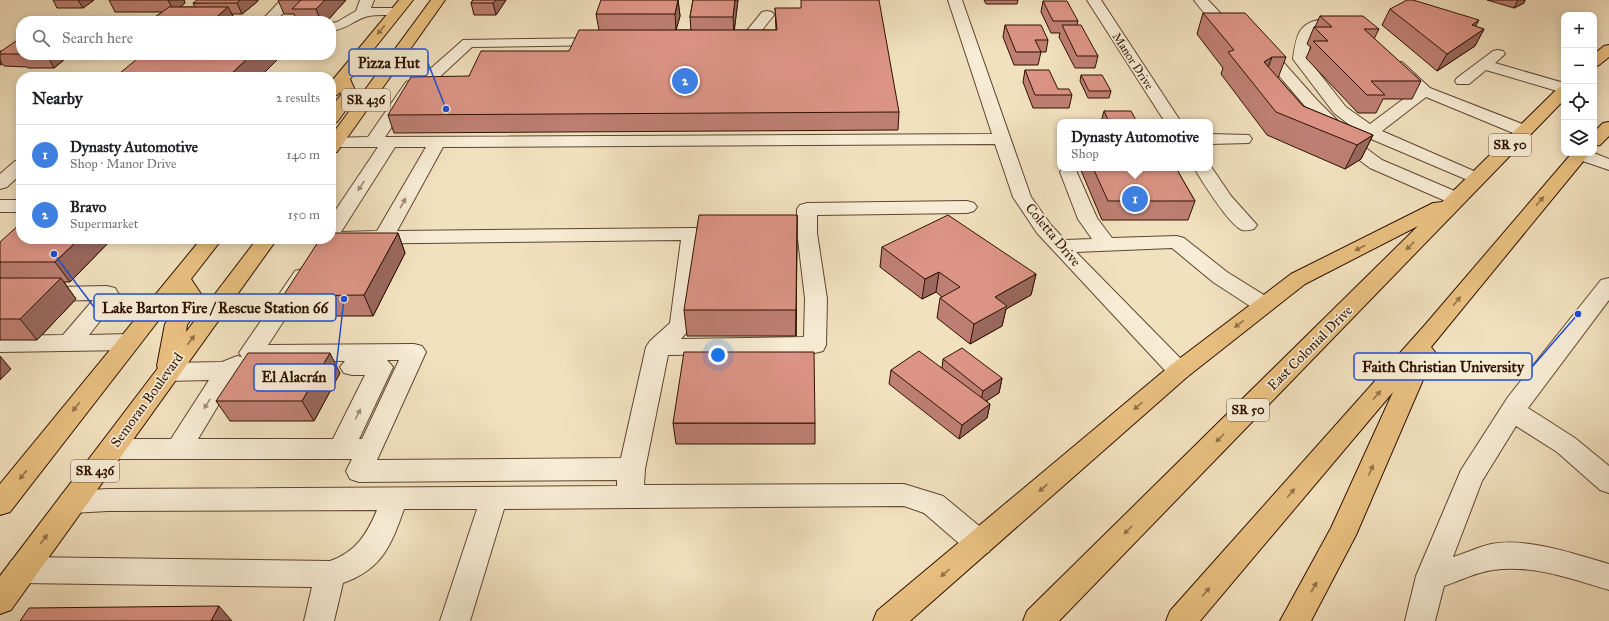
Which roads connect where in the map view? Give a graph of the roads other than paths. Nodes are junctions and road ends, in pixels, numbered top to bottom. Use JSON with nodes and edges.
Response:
{"nodes":[{"id":1,"x":288,"y":0,"type":"edge"},
{"id":2,"x":406,"y":0,"type":"edge"},
{"id":3,"x":438,"y":0,"type":"edge"},
{"id":4,"x":955,"y":0,"type":"edge"},
{"id":5,"x":1094,"y":0,"type":"edge"},
{"id":6,"x":1201,"y":0,"type":"edge"},
{"id":7,"x":366,"y":6,"type":"edge"},
{"id":8,"x":396,"y":11,"type":"junction"},
{"id":9,"x":767,"y":15,"type":"dead end"},
{"id":10,"x":273,"y":16,"type":"edge"},
{"id":11,"x":336,"y":26,"type":"edge"},
{"id":12,"x":1362,"y":31,"type":"edge"},
{"id":13,"x":618,"y":42,"type":"edge"},
{"id":14,"x":713,"y":42,"type":"edge"},
{"id":15,"x":1609,"y":49,"type":"edge"},
{"id":16,"x":1387,"y":54,"type":"edge"},
{"id":17,"x":1498,"y":54,"type":"dead end"},
{"id":18,"x":1597,"y":59,"type":"edge"},
{"id":19,"x":1484,"y":65,"type":"junction"},
{"id":20,"x":342,"y":79,"type":"junction"},
{"id":21,"x":1463,"y":81,"type":"dead end"},
{"id":22,"x":336,"y":86,"type":"edge"},
{"id":23,"x":1561,"y":89,"type":"edge"},
{"id":24,"x":1424,"y":91,"type":"junction"},
{"id":25,"x":1561,"y":93,"type":"edge"},
{"id":26,"x":336,"y":111,"type":"edge"},
{"id":27,"x":1171,"y":119,"type":"edge"},
{"id":28,"x":1609,"y":127,"type":"edge"},
{"id":29,"x":1524,"y":131,"type":"junction"},
{"id":30,"x":1370,"y":132,"type":"junction"},
{"id":31,"x":1597,"y":138,"type":"edge"},
{"id":32,"x":1002,"y":139,"type":"junction"},
{"id":33,"x":1213,"y":139,"type":"edge"},
{"id":34,"x":1243,"y":139,"type":"dead end"},
{"id":35,"x":336,"y":141,"type":"edge"},
{"id":36,"x":381,"y":142,"type":"junction"},
{"id":37,"x":437,"y":142,"type":"junction"},
{"id":38,"x":336,"y":145,"type":"edge"},
{"id":39,"x":1579,"y":156,"type":"edge"},
{"id":40,"x":1594,"y":156,"type":"edge"},
{"id":41,"x":1609,"y":165,"type":"edge"},
{"id":42,"x":16,"y":169,"type":"edge"},
{"id":43,"x":1204,"y":171,"type":"edge"},
{"id":44,"x":1069,"y":172,"type":"dead end"},
{"id":45,"x":1477,"y":179,"type":"junction"},
{"id":46,"x":0,"y":183,"type":"edge"},
{"id":47,"x":1457,"y":199,"type":"junction"},
{"id":48,"x":0,"y":206,"type":"edge"},
{"id":49,"x":16,"y":206,"type":"edge"},
{"id":50,"x":967,"y":206,"type":"dead end"},
{"id":51,"x":336,"y":223,"type":"edge"},
{"id":52,"x":1247,"y":224,"type":"dead end"},
{"id":53,"x":807,"y":233,"type":"junction"},
{"id":54,"x":692,"y":234,"type":"junction"},
{"id":55,"x":384,"y":237,"type":"junction"},
{"id":56,"x":208,"y":244,"type":"edge"},
{"id":57,"x":263,"y":244,"type":"edge"},
{"id":58,"x":1106,"y":244,"type":"junction"},
{"id":59,"x":1060,"y":246,"type":"junction"},
{"id":60,"x":322,"y":247,"type":"edge"},
{"id":61,"x":180,"y":279,"type":"junction"},
{"id":62,"x":1609,"y":284,"type":"edge"},
{"id":63,"x":0,"y":295,"type":"edge"},
{"id":64,"x":1264,"y":305,"type":"junction"},
{"id":65,"x":1432,"y":331,"type":"junction"},
{"id":66,"x":129,"y":342,"type":"junction"},
{"id":67,"x":69,"y":343,"type":"junction"},
{"id":68,"x":0,"y":344,"type":"edge"},
{"id":69,"x":658,"y":347,"type":"junction"},
{"id":70,"x":251,"y":353,"type":"junction"},
{"id":71,"x":227,"y":371,"type":"junction"},
{"id":72,"x":1179,"y":371,"type":"junction"},
{"id":73,"x":168,"y":372,"type":"junction"},
{"id":74,"x":1513,"y":411,"type":"junction"},
{"id":75,"x":111,"y":449,"type":"junction"},
{"id":76,"x":178,"y":449,"type":"junction"},
{"id":77,"x":341,"y":449,"type":"junction"},
{"id":78,"x":370,"y":449,"type":"junction"},
{"id":79,"x":632,"y":469,"type":"junction"},
{"id":80,"x":1609,"y":482,"type":"edge"},
{"id":81,"x":629,"y":497,"type":"junction"},
{"id":82,"x":395,"y":498,"type":"junction"},
{"id":83,"x":494,"y":498,"type":"junction"},
{"id":84,"x":72,"y":502,"type":"junction"},
{"id":85,"x":0,"y":504,"type":"edge"},
{"id":86,"x":979,"y":543,"type":"junction"},
{"id":87,"x":21,"y":570,"type":"junction"},
{"id":88,"x":330,"y":574,"type":"junction"},
{"id":89,"x":1431,"y":576,"type":"junction"},
{"id":90,"x":1609,"y":577,"type":"edge"},
{"id":91,"x":0,"y":600,"type":"edge"},
{"id":92,"x":319,"y":621,"type":"edge"},
{"id":93,"x":455,"y":621,"type":"edge"},
{"id":94,"x":888,"y":621,"type":"edge"},
{"id":95,"x":1038,"y":621,"type":"edge"},
{"id":96,"x":1181,"y":621,"type":"edge"},
{"id":97,"x":1295,"y":621,"type":"edge"},
{"id":98,"x":1420,"y":621,"type":"edge"}],
"edges":[{"from":1,"to":10,"type":"street"},
{"from":2,"to":8,"type":"main road","number":"SR 436"},
{"from":3,"to":35,"type":"main road","number":"SR 436"},
{"from":4,"to":32,"type":"street","name":"Coletta Drive"},
{"from":5,"to":27,"type":"street","name":"Manor Drive"},
{"from":6,"to":47,"type":"street"},
{"from":7,"to":8,"type":"street"},
{"from":7,"to":11,"type":"street"},
{"from":8,"to":20,"type":"main road","number":"SR 436","one_way":true},
{"from":9,"to":14,"type":"street"},
{"from":12,"to":30,"type":"street"},
{"from":13,"to":36,"type":"street"},
{"from":15,"to":18,"type":"main road"},
{"from":16,"to":24,"type":"street"},
{"from":17,"to":19,"type":"street"},
{"from":19,"to":21,"type":"street"},
{"from":19,"to":23,"type":"street"},
{"from":20,"to":22,"type":"main road","number":"SR 436"},
{"from":20,"to":26,"type":"main road"},
{"from":24,"to":29,"type":"street"},
{"from":24,"to":30,"type":"street"},
{"from":25,"to":29,"type":"main road","name":"East Colonial Drive","number":"SR 50"},
{"from":28,"to":31,"type":"main road"},
{"from":29,"to":45,"type":"main road","name":"East Colonial Drive","number":"SR 50"},
{"from":30,"to":45,"type":"street"},
{"from":32,"to":37,"type":"street"},
{"from":32,"to":59,"type":"street","name":"Coletta Drive"},
{"from":33,"to":34,"type":"street"},
{"from":36,"to":37,"type":"street"},
{"from":36,"to":38,"type":"street"},
{"from":36,"to":51,"type":"street","one_way":true},
{"from":55,"to":37,"type":"street","one_way":true},
{"from":65,"to":39,"type":"main road","one_way":true},
{"from":40,"to":41,"type":"street"},
{"from":42,"to":46,"type":"street"},
{"from":43,"to":52,"type":"street"},
{"from":44,"to":58,"type":"street"},
{"from":45,"to":47,"type":"main road","name":"East Colonial Drive","number":"SR 50"},
{"from":47,"to":64,"type":"main road","one_way":true},
{"from":47,"to":95,"type":"main road","name":"East Colonial Drive","number":"SR 50","one_way":true},
{"from":48,"to":49,"type":"street"},
{"from":50,"to":53,"type":"street"},
{"from":53,"to":54,"type":"street"},
{"from":53,"to":69,"type":"street"},
{"from":54,"to":55,"type":"street"},
{"from":54,"to":69,"type":"street"},
{"from":55,"to":60,"type":"street"},
{"from":56,"to":61,"type":"main road"},
{"from":73,"to":57,"type":"main road","name":"Semoran Boulevard","number":"SR 436","one_way":true},
{"from":58,"to":59,"type":"street"},
{"from":58,"to":64,"type":"street"},
{"from":59,"to":72,"type":"street","name":"Coletta Drive"},
{"from":60,"to":70,"type":"street"},
{"from":61,"to":66,"type":"main road"},
{"from":61,"to":73,"type":"main road"},
{"from":62,"to":74,"type":"street"},
{"from":63,"to":67,"type":"street"},
{"from":64,"to":72,"type":"main road","one_way":true},
{"from":96,"to":65,"type":"main road","one_way":true},
{"from":97,"to":65,"type":"main road","one_way":true},
{"from":66,"to":67,"type":"street"},
{"from":66,"to":85,"type":"main road","one_way":true},
{"from":67,"to":68,"type":"street"},
{"from":69,"to":79,"type":"street"},
{"from":70,"to":71,"type":"street"},
{"from":70,"to":78,"type":"street"},
{"from":71,"to":73,"type":"street"},
{"from":71,"to":76,"type":"street","one_way":true},
{"from":77,"to":71,"type":"street","one_way":true},
{"from":72,"to":86,"type":"main road","one_way":true},
{"from":73,"to":75,"type":"main road","name":"Semoran Boulevard","number":"SR 436"},
{"from":74,"to":80,"type":"street"},
{"from":74,"to":89,"type":"street"},
{"from":75,"to":76,"type":"street"},
{"from":75,"to":84,"type":"main road","name":"Semoran Boulevard","number":"SR 436"},
{"from":76,"to":77,"type":"street"},
{"from":77,"to":78,"type":"street"},
{"from":78,"to":79,"type":"street"},
{"from":79,"to":81,"type":"street"},
{"from":81,"to":83,"type":"street"},
{"from":81,"to":86,"type":"street"},
{"from":82,"to":83,"type":"street"},
{"from":82,"to":84,"type":"street"},
{"from":82,"to":88,"type":"street"},
{"from":83,"to":93,"type":"street"},
{"from":87,"to":84,"type":"main road","name":"Semoran Boulevard","number":"SR 436","one_way":true},
{"from":86,"to":94,"type":"main road","one_way":true},
{"from":87,"to":88,"type":"street"},
{"from":87,"to":91,"type":"main road","name":"Semoran Boulevard","number":"SR 436"},
{"from":88,"to":92,"type":"street"},
{"from":89,"to":90,"type":"street"},
{"from":89,"to":98,"type":"street"}]}
